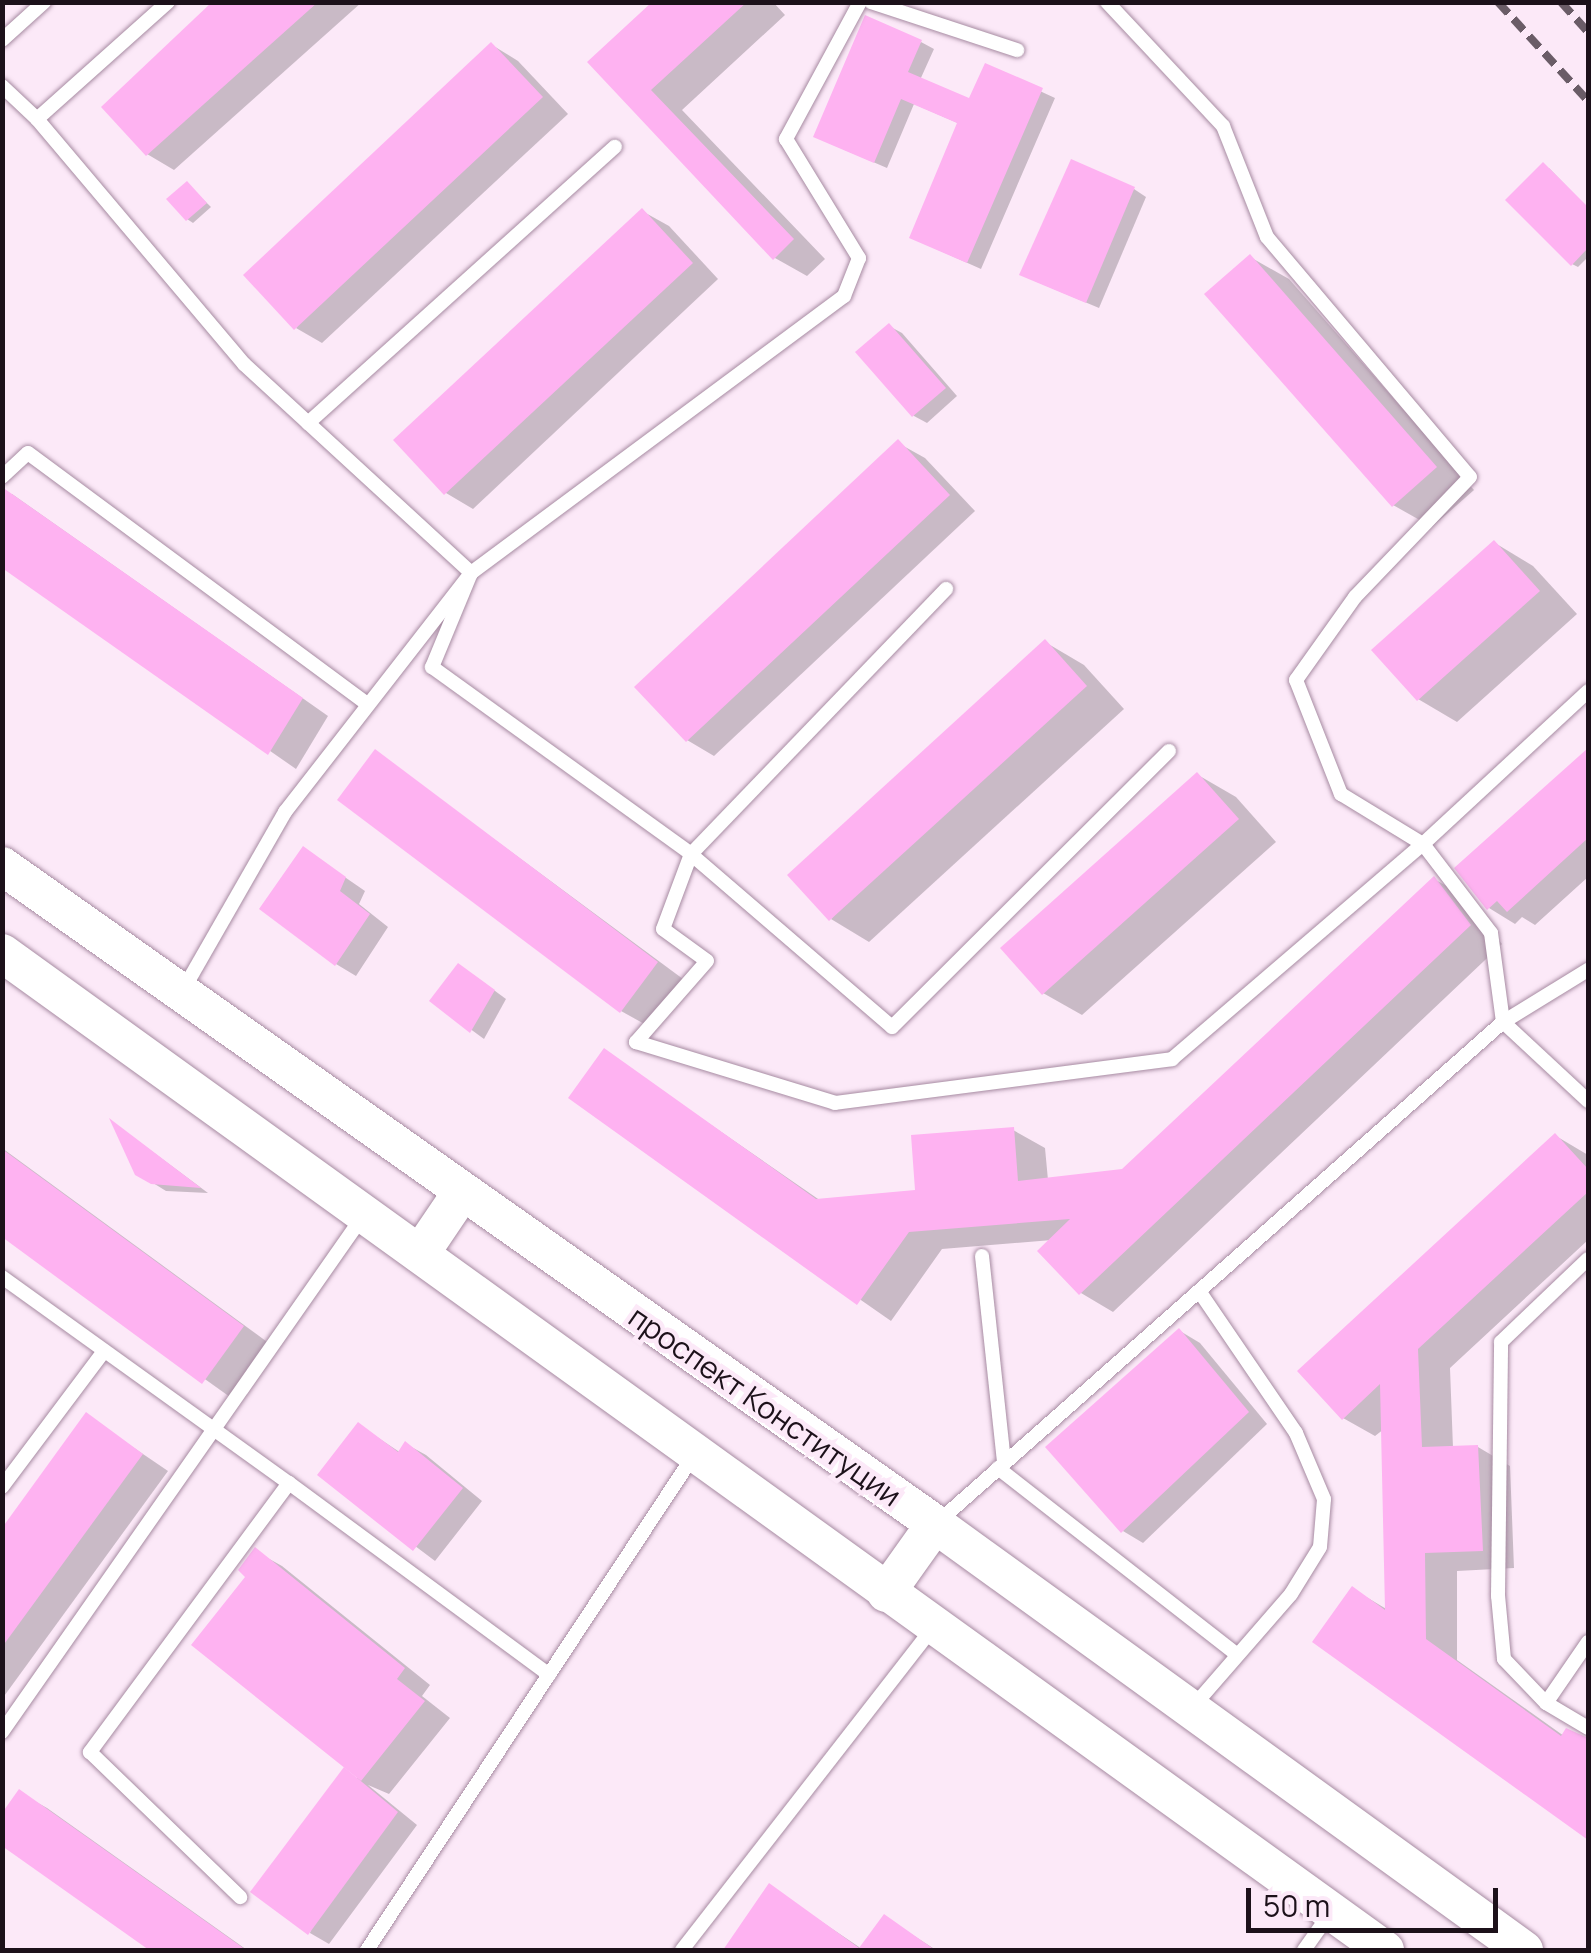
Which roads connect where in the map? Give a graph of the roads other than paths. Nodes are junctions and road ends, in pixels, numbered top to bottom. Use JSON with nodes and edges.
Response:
{"nodes":[{"id":1,"x":44,"y":2,"type":"edge"},
{"id":2,"x":168,"y":2,"type":"edge"},
{"id":3,"x":860,"y":2,"type":"edge"},
{"id":4,"x":872,"y":2,"type":"edge"},
{"id":5,"x":1108,"y":2,"type":"edge"},
{"id":6,"x":2,"y":40,"type":"edge"},
{"id":7,"x":1017,"y":50,"type":"dead end"},
{"id":8,"x":2,"y":86,"type":"edge"},
{"id":9,"x":37,"y":120,"type":"junction"},
{"id":10,"x":615,"y":147,"type":"dead end"},
{"id":11,"x":308,"y":423,"type":"junction"},
{"id":12,"x":2,"y":476,"type":"edge"},
{"id":13,"x":471,"y":573,"type":"junction"},
{"id":14,"x":946,"y":589,"type":"dead end"},
{"id":15,"x":1588,"y":691,"type":"edge"},
{"id":16,"x":368,"y":706,"type":"junction"},
{"id":17,"x":1169,"y":751,"type":"dead end"},
{"id":18,"x":1424,"y":844,"type":"junction"},
{"id":19,"x":690,"y":854,"type":"junction"},
{"id":20,"x":2,"y":866,"type":"edge"},
{"id":21,"x":2,"y":953,"type":"edge"},
{"id":22,"x":1588,"y":970,"type":"edge"},
{"id":23,"x":182,"y":992,"type":"junction"},
{"id":24,"x":1503,"y":1022,"type":"junction"},
{"id":25,"x":1588,"y":1101,"type":"edge"},
{"id":26,"x":462,"y":1192,"type":"junction"},
{"id":27,"x":364,"y":1214,"type":"junction"},
{"id":28,"x":420,"y":1254,"type":"junction"},
{"id":29,"x":982,"y":1256,"type":"dead end"},
{"id":30,"x":1588,"y":1259,"type":"edge"},
{"id":31,"x":2,"y":1277,"type":"edge"},
{"id":32,"x":1199,"y":1291,"type":"junction"},
{"id":33,"x":104,"y":1351,"type":"junction"},
{"id":34,"x":212,"y":1431,"type":"junction"},
{"id":35,"x":695,"y":1454,"type":"junction"},
{"id":36,"x":1001,"y":1466,"type":"junction"},
{"id":37,"x":289,"y":1482,"type":"junction"},
{"id":38,"x":2,"y":1486,"type":"edge"},
{"id":39,"x":935,"y":1524,"type":"junction"},
{"id":40,"x":886,"y":1593,"type":"junction"},
{"id":41,"x":933,"y":1628,"type":"junction"},
{"id":42,"x":1588,"y":1642,"type":"edge"},
{"id":43,"x":1237,"y":1655,"type":"junction"},
{"id":44,"x":550,"y":1675,"type":"junction"},
{"id":45,"x":1546,"y":1702,"type":"junction"},
{"id":46,"x":1190,"y":1709,"type":"junction"},
{"id":47,"x":1588,"y":1728,"type":"edge"},
{"id":48,"x":2,"y":1732,"type":"edge"},
{"id":49,"x":240,"y":1897,"type":"dead end"},
{"id":50,"x":1332,"y":1912,"type":"junction"},
{"id":51,"x":367,"y":1950,"type":"edge"},
{"id":52,"x":682,"y":1950,"type":"edge"},
{"id":53,"x":1304,"y":1950,"type":"edge"},
{"id":54,"x":1385,"y":1950,"type":"edge"},
{"id":55,"x":1524,"y":1950,"type":"edge"}],
"edges":[{"from":1,"to":6,"type":"lane"},
{"from":2,"to":9,"type":"lane"},
{"from":3,"to":13,"type":"lane"},
{"from":4,"to":7,"type":"lane"},
{"from":5,"to":18,"type":"lane"},
{"from":8,"to":9,"type":"lane"},
{"from":9,"to":11,"type":"lane"},
{"from":10,"to":11,"type":"lane"},
{"from":11,"to":13,"type":"lane"},
{"from":12,"to":16,"type":"lane"},
{"from":13,"to":16,"type":"lane"},
{"from":13,"to":19,"type":"lane"},
{"from":14,"to":19,"type":"lane"},
{"from":15,"to":18,"type":"lane"},
{"from":16,"to":23,"type":"lane"},
{"from":17,"to":19,"type":"lane"},
{"from":18,"to":19,"type":"lane"},
{"from":18,"to":24,"type":"lane"},
{"from":20,"to":23,"type":"main road","name":"проспект Конституции"},
{"from":21,"to":27,"type":"main road"},
{"from":22,"to":24,"type":"lane"},
{"from":23,"to":26,"type":"main road","name":"проспект Конституции"},
{"from":24,"to":25,"type":"lane"},
{"from":24,"to":32,"type":"lane"},
{"from":26,"to":28,"type":"main road"},
{"from":26,"to":39,"type":"main road","name":"проспект Конституции"},
{"from":27,"to":28,"type":"main road"},
{"from":27,"to":34,"type":"lane"},
{"from":28,"to":35,"type":"main road"},
{"from":29,"to":36,"type":"lane"},
{"from":30,"to":45,"type":"lane"},
{"from":31,"to":33,"type":"lane"},
{"from":32,"to":36,"type":"lane"},
{"from":32,"to":43,"type":"lane"},
{"from":33,"to":34,"type":"lane"},
{"from":33,"to":38,"type":"lane"},
{"from":34,"to":37,"type":"lane"},
{"from":34,"to":48,"type":"lane"},
{"from":35,"to":40,"type":"main road"},
{"from":35,"to":44,"type":"lane"},
{"from":36,"to":39,"type":"lane"},
{"from":36,"to":43,"type":"lane"},
{"from":37,"to":44,"type":"lane"},
{"from":37,"to":49,"type":"lane"},
{"from":39,"to":40,"type":"main road"},
{"from":39,"to":46,"type":"main road","name":"проспект Конституции"},
{"from":40,"to":41,"type":"main road"},
{"from":41,"to":50,"type":"main road"},
{"from":41,"to":52,"type":"lane"},
{"from":42,"to":45,"type":"lane"},
{"from":43,"to":46,"type":"lane"},
{"from":44,"to":51,"type":"lane"},
{"from":45,"to":47,"type":"lane"},
{"from":46,"to":55,"type":"main road","name":"проспект Конституции"},
{"from":50,"to":53,"type":"lane"},
{"from":50,"to":54,"type":"main road"}]}
